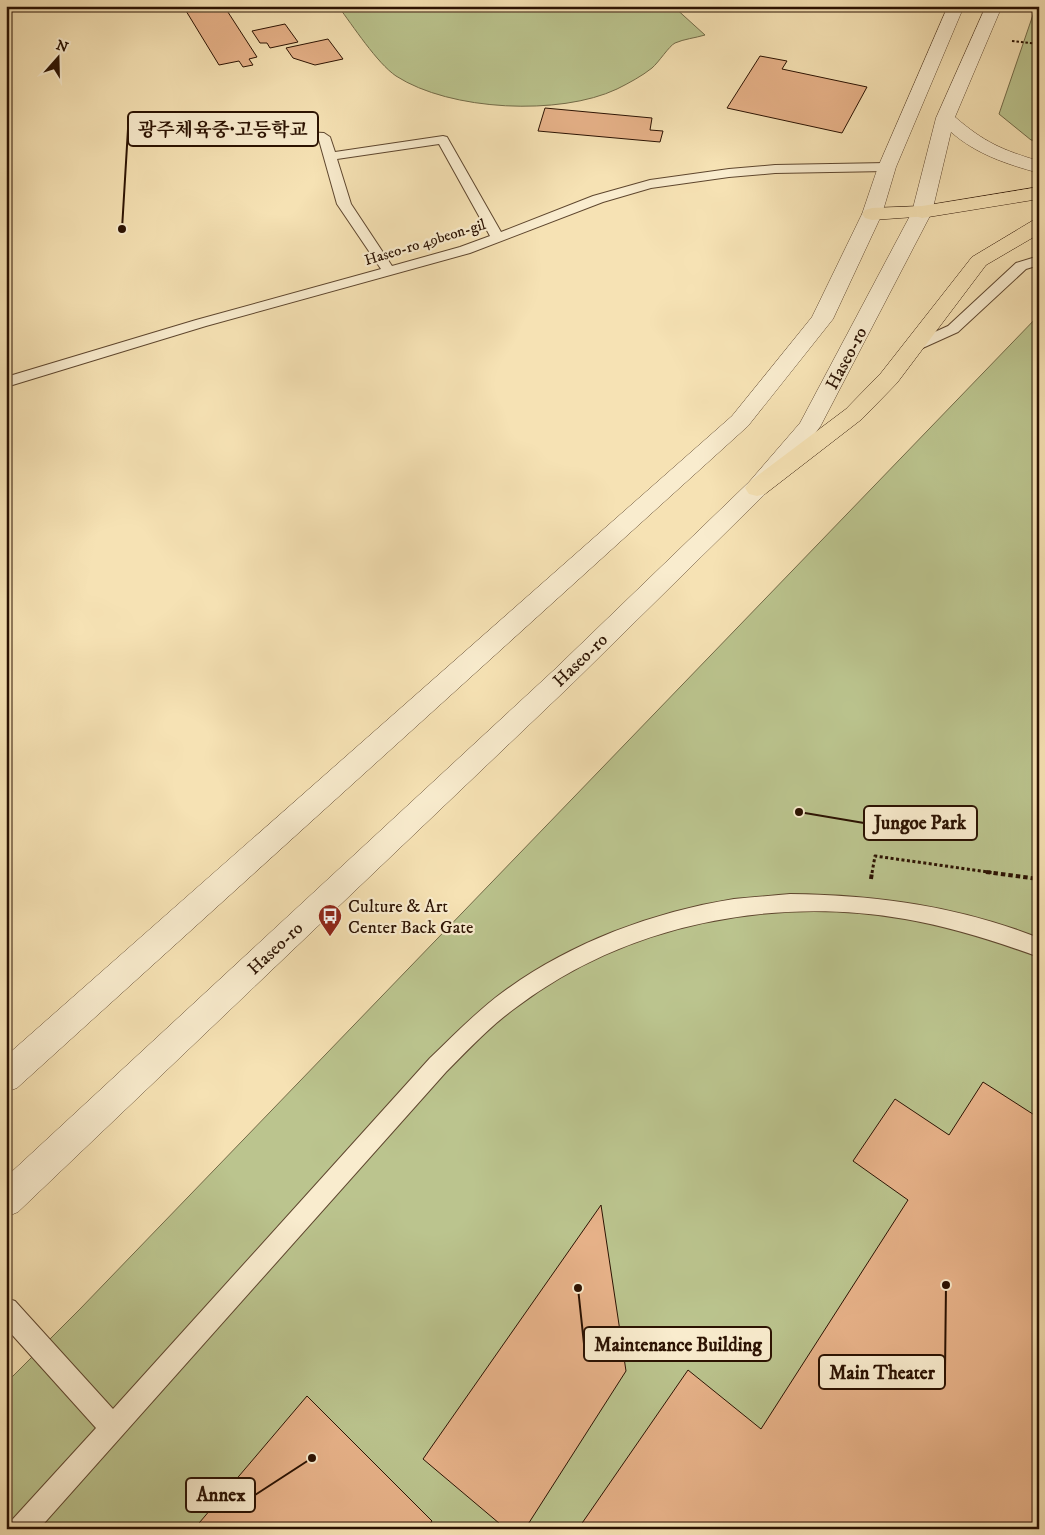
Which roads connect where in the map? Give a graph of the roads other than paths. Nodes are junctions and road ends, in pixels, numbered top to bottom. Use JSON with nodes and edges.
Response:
{"nodes":[{"id":1,"x":956,"y":6,"type":"edge"},
{"id":2,"x":994,"y":6,"type":"edge"},
{"id":3,"x":946,"y":118,"type":"junction"},
{"id":4,"x":227,"y":129,"type":"dead end"},
{"id":5,"x":330,"y":156,"type":"junction"},
{"id":6,"x":888,"y":167,"type":"junction"},
{"id":7,"x":1039,"y":167,"type":"edge"},
{"id":8,"x":1039,"y":193,"type":"edge"},
{"id":9,"x":922,"y":212,"type":"junction"},
{"id":10,"x":872,"y":214,"type":"junction"},
{"id":11,"x":1039,"y":216,"type":"edge"},
{"id":12,"x":1039,"y":225,"type":"edge"},
{"id":13,"x":497,"y":237,"type":"junction"},
{"id":14,"x":1039,"y":260,"type":"edge"},
{"id":15,"x":389,"y":271,"type":"junction"},
{"id":16,"x":911,"y":348,"type":"junction"},
{"id":17,"x":6,"y":382,"type":"edge"},
{"id":18,"x":757,"y":488,"type":"junction"},
{"id":19,"x":1039,"y":948,"type":"edge"},
{"id":20,"x":6,"y":1077,"type":"edge"},
{"id":21,"x":6,"y":1200,"type":"edge"},
{"id":22,"x":6,"y":1310,"type":"edge"},
{"id":23,"x":113,"y":1428,"type":"junction"},
{"id":24,"x":21,"y":1529,"type":"edge"}],
"edges":[{"from":1,"to":6,"type":"street"},
{"from":2,"to":3,"type":"street","name":"Haseo-ro"},
{"from":3,"to":7,"type":"street"},
{"from":3,"to":9,"type":"street","name":"Haseo-ro"},
{"from":4,"to":5,"type":"lane"},
{"from":5,"to":13,"type":"lane"},
{"from":5,"to":15,"type":"lane"},
{"from":6,"to":10,"type":"street"},
{"from":6,"to":13,"type":"lane","name":"Haseo-ro 49beon-gil"},
{"from":8,"to":9,"type":"main road"},
{"from":9,"to":10,"type":"main road"},
{"from":9,"to":11,"type":"main road"},
{"from":9,"to":18,"type":"street","name":"Haseo-ro"},
{"from":10,"to":20,"type":"street"},
{"from":12,"to":16,"type":"main road"},
{"from":13,"to":15,"type":"lane","name":"Haseo-ro 49beon-gil"},
{"from":14,"to":16,"type":"lane"},
{"from":15,"to":17,"type":"lane","name":"Haseo-ro 49beon-gil"},
{"from":16,"to":18,"type":"main road"},
{"from":18,"to":21,"type":"street","name":"Haseo-ro"},
{"from":19,"to":23,"type":"lane"},
{"from":22,"to":23,"type":"lane"},
{"from":23,"to":24,"type":"lane"}]}
